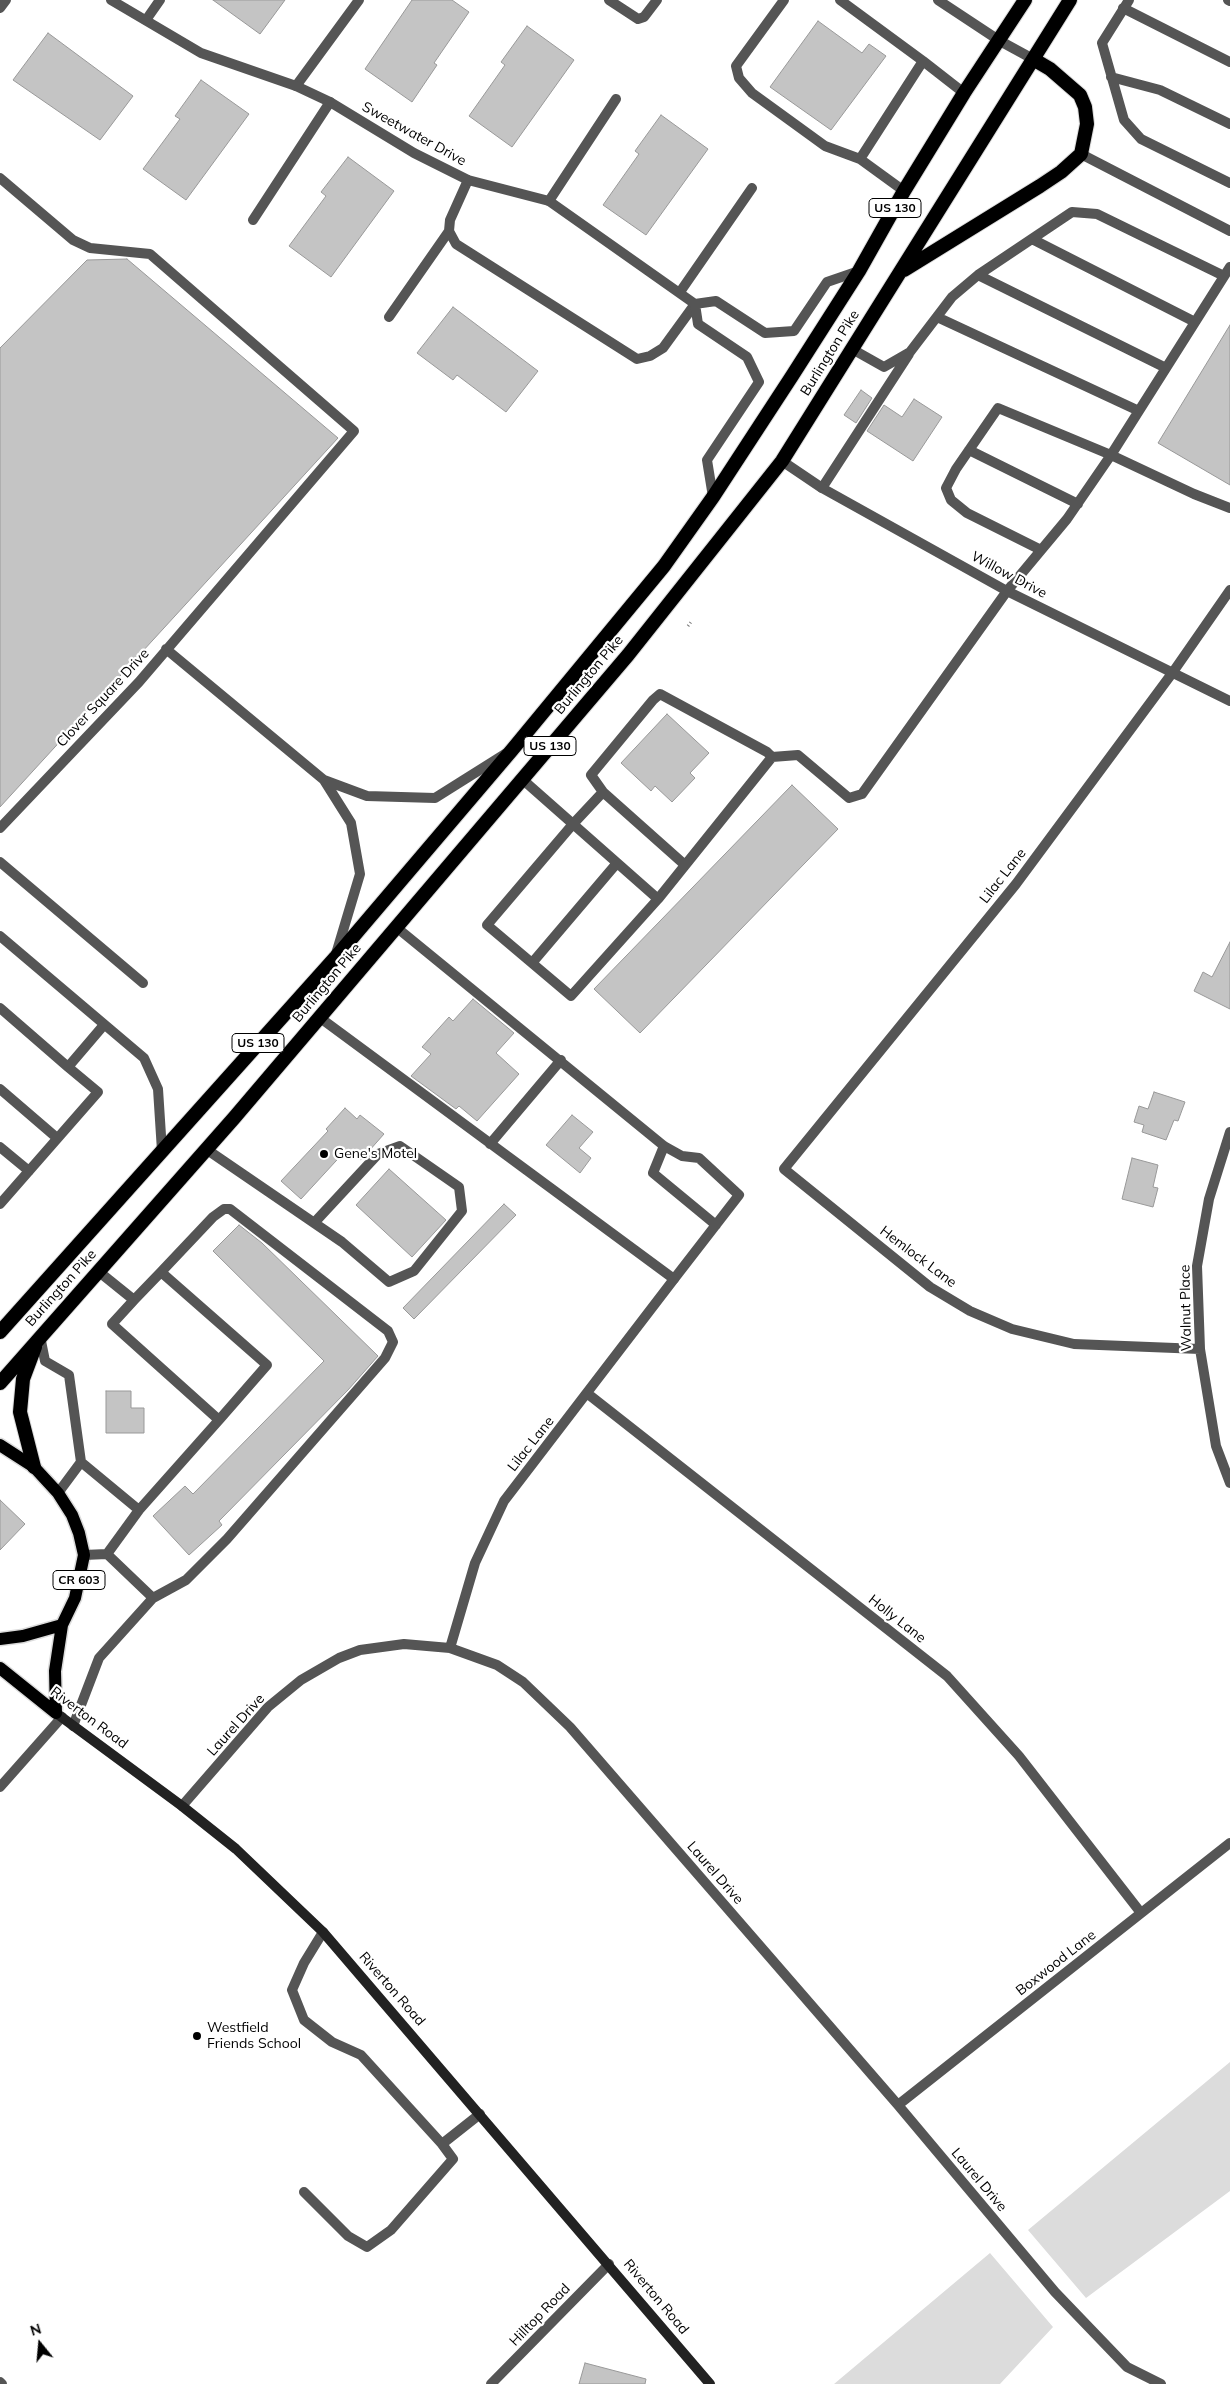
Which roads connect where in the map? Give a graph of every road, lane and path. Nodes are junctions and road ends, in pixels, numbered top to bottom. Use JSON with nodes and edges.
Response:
{"nodes":[{"id":1,"x":6,"y":0,"type":"edge"},
{"id":2,"x":111,"y":0,"type":"edge"},
{"id":3,"x":160,"y":0,"type":"edge"},
{"id":4,"x":359,"y":0,"type":"edge"},
{"id":5,"x":610,"y":0,"type":"edge"},
{"id":6,"x":657,"y":0,"type":"edge"},
{"id":7,"x":784,"y":0,"type":"edge"},
{"id":8,"x":840,"y":0,"type":"edge"},
{"id":9,"x":938,"y":0,"type":"edge"},
{"id":10,"x":1025,"y":0,"type":"edge"},
{"id":11,"x":1070,"y":0,"type":"edge"},
{"id":12,"x":1126,"y":4,"type":"edge"},
{"id":13,"x":0,"y":8,"type":"edge"},
{"id":14,"x":146,"y":20,"type":"junction"},
{"id":15,"x":1000,"y":41,"type":"junction"},
{"id":16,"x":1033,"y":59,"type":"junction"},
{"id":17,"x":923,"y":61,"type":"junction"},
{"id":18,"x":1230,"y":62,"type":"edge"},
{"id":19,"x":1111,"y":77,"type":"junction"},
{"id":20,"x":296,"y":86,"type":"junction"},
{"id":21,"x":964,"y":93,"type":"junction"},
{"id":22,"x":616,"y":99,"type":"dead end"},
{"id":23,"x":330,"y":102,"type":"junction"},
{"id":24,"x":1230,"y":124,"type":"edge"},
{"id":25,"x":1081,"y":154,"type":"junction"},
{"id":26,"x":860,"y":158,"type":"junction"},
{"id":27,"x":0,"y":178,"type":"edge"},
{"id":28,"x":468,"y":180,"type":"junction"},
{"id":29,"x":1230,"y":184,"type":"edge"},
{"id":30,"x":752,"y":188,"type":"dead end"},
{"id":31,"x":904,"y":191,"type":"junction"},
{"id":32,"x":549,"y":200,"type":"junction"},
{"id":33,"x":253,"y":220,"type":"dead end"},
{"id":34,"x":1230,"y":230,"type":"edge"},
{"id":35,"x":449,"y":231,"type":"junction"},
{"id":36,"x":1032,"y":238,"type":"junction"},
{"id":37,"x":1230,"y":267,"type":"edge"},
{"id":38,"x":859,"y":271,"type":"junction"},
{"id":39,"x":902,"y":272,"type":"junction"},
{"id":40,"x":978,"y":275,"type":"junction"},
{"id":41,"x":1224,"y":276,"type":"junction"},
{"id":42,"x":680,"y":292,"type":"junction"},
{"id":43,"x":695,"y":304,"type":"junction"},
{"id":44,"x":389,"y":317,"type":"dead end"},
{"id":45,"x":937,"y":317,"type":"junction"},
{"id":46,"x":1195,"y":322,"type":"junction"},
{"id":47,"x":852,"y":349,"type":"junction"},
{"id":48,"x":910,"y":352,"type":"junction"},
{"id":49,"x":1166,"y":368,"type":"junction"},
{"id":50,"x":1138,"y":411,"type":"junction"},
{"id":51,"x":969,"y":450,"type":"junction"},
{"id":52,"x":1111,"y":455,"type":"junction"},
{"id":53,"x":782,"y":460,"type":"junction"},
{"id":54,"x":822,"y":488,"type":"junction"},
{"id":55,"x":713,"y":497,"type":"junction"},
{"id":56,"x":1078,"y":504,"type":"junction"},
{"id":57,"x":1230,"y":508,"type":"edge"},
{"id":58,"x":1041,"y":550,"type":"junction"},
{"id":59,"x":1230,"y":590,"type":"edge"},
{"id":60,"x":1007,"y":591,"type":"junction"},
{"id":61,"x":691,"y":622,"type":"dead end"},
{"id":62,"x":688,"y":626,"type":"dead end"},
{"id":63,"x":166,"y":649,"type":"junction"},
{"id":64,"x":1174,"y":672,"type":"junction"},
{"id":65,"x":1230,"y":701,"type":"edge"},
{"id":66,"x":512,"y":750,"type":"junction"},
{"id":67,"x":772,"y":757,"type":"junction"},
{"id":68,"x":324,"y":780,"type":"junction"},
{"id":69,"x":522,"y":780,"type":"junction"},
{"id":70,"x":603,"y":792,"type":"junction"},
{"id":71,"x":573,"y":824,"type":"junction"},
{"id":72,"x":0,"y":828,"type":"edge"},
{"id":73,"x":0,"y":862,"type":"edge"},
{"id":74,"x":617,"y":863,"type":"junction"},
{"id":75,"x":685,"y":865,"type":"junction"},
{"id":76,"x":658,"y":899,"type":"junction"},
{"id":77,"x":396,"y":927,"type":"junction"},
{"id":78,"x":0,"y":936,"type":"edge"},
{"id":79,"x":335,"y":958,"type":"junction"},
{"id":80,"x":532,"y":963,"type":"junction"},
{"id":81,"x":142,"y":983,"type":"dead end"},
{"id":82,"x":0,"y":1008,"type":"edge"},
{"id":83,"x":320,"y":1017,"type":"junction"},
{"id":84,"x":103,"y":1026,"type":"junction"},
{"id":85,"x":561,"y":1060,"type":"junction"},
{"id":86,"x":68,"y":1067,"type":"junction"},
{"id":87,"x":0,"y":1090,"type":"edge"},
{"id":88,"x":1230,"y":1132,"type":"edge"},
{"id":89,"x":58,"y":1138,"type":"junction"},
{"id":90,"x":490,"y":1144,"type":"junction"},
{"id":91,"x":664,"y":1146,"type":"junction"},
{"id":92,"x":0,"y":1147,"type":"edge"},
{"id":93,"x":206,"y":1149,"type":"junction"},
{"id":94,"x":162,"y":1151,"type":"junction"},
{"id":95,"x":784,"y":1170,"type":"joint"},
{"id":96,"x":29,"y":1171,"type":"junction"},
{"id":97,"x":1,"y":1200,"type":"edge"},
{"id":98,"x":314,"y":1223,"type":"junction"},
{"id":99,"x":716,"y":1225,"type":"junction"},
{"id":100,"x":98,"y":1271,"type":"junction"},
{"id":101,"x":160,"y":1272,"type":"junction"},
{"id":102,"x":674,"y":1278,"type":"junction"},
{"id":103,"x":134,"y":1300,"type":"junction"},
{"id":104,"x":15,"y":1315,"type":"junction"},
{"id":105,"x":0,"y":1322,"type":"edge"},
{"id":106,"x":0,"y":1332,"type":"edge"},
{"id":107,"x":40,"y":1336,"type":"junction"},
{"id":108,"x":1200,"y":1349,"type":"junction"},
{"id":109,"x":0,"y":1383,"type":"edge"},
{"id":110,"x":588,"y":1394,"type":"junction"},
{"id":111,"x":219,"y":1420,"type":"junction"},
{"id":112,"x":0,"y":1446,"type":"edge"},
{"id":113,"x":80,"y":1462,"type":"junction"},
{"id":114,"x":34,"y":1467,"type":"junction"},
{"id":115,"x":1230,"y":1483,"type":"edge"},
{"id":116,"x":58,"y":1492,"type":"junction"},
{"id":117,"x":139,"y":1510,"type":"junction"},
{"id":118,"x":107,"y":1554,"type":"junction"},
{"id":119,"x":84,"y":1555,"type":"junction"},
{"id":120,"x":153,"y":1598,"type":"junction"},
{"id":121,"x":62,"y":1625,"type":"junction"},
{"id":122,"x":0,"y":1639,"type":"edge"},
{"id":123,"x":450,"y":1648,"type":"junction"},
{"id":124,"x":0,"y":1668,"type":"edge"},
{"id":125,"x":59,"y":1715,"type":"junction"},
{"id":126,"x":73,"y":1726,"type":"junction"},
{"id":127,"x":0,"y":1787,"type":"edge"},
{"id":128,"x":182,"y":1806,"type":"junction"},
{"id":129,"x":1230,"y":1843,"type":"edge"},
{"id":130,"x":1141,"y":1914,"type":"junction"},
{"id":131,"x":323,"y":1932,"type":"junction"},
{"id":132,"x":898,"y":2105,"type":"junction"},
{"id":133,"x":480,"y":2114,"type":"junction"},
{"id":134,"x":442,"y":2144,"type":"junction"},
{"id":135,"x":304,"y":2192,"type":"dead end"},
{"id":136,"x":609,"y":2264,"type":"junction"},
{"id":137,"x":491,"y":2384,"type":"edge"},
{"id":138,"x":710,"y":2384,"type":"edge"},
{"id":139,"x":1161,"y":2384,"type":"edge"}],
"edges":[{"from":1,"to":13,"type":"street"},
{"from":2,"to":14,"type":"street","name":"Sweetwater Drive"},
{"from":3,"to":14,"type":"street"},
{"from":4,"to":20,"type":"street"},
{"from":5,"to":6,"type":"street"},
{"from":7,"to":26,"type":"street"},
{"from":8,"to":17,"type":"street"},
{"from":9,"to":15,"type":"street"},
{"from":10,"to":15,"type":"highway","name":"Burlington Pike","number":"US 130"},
{"from":11,"to":16,"type":"highway","name":"Burlington Pike","number":"US 130"},
{"from":12,"to":18,"type":"street"},
{"from":12,"to":19,"type":"street"},
{"from":14,"to":20,"type":"street","name":"Sweetwater Drive"},
{"from":15,"to":16,"type":"street"},
{"from":15,"to":21,"type":"highway","name":"Burlington Pike","number":"US 130"},
{"from":16,"to":25,"type":"highway"},
{"from":16,"to":39,"type":"highway","name":"Burlington Pike","number":"US 130"},
{"from":17,"to":21,"type":"street"},
{"from":17,"to":26,"type":"street"},
{"from":19,"to":24,"type":"street"},
{"from":19,"to":29,"type":"street"},
{"from":20,"to":23,"type":"street","name":"Sweetwater Drive"},
{"from":21,"to":31,"type":"highway","name":"Burlington Pike","number":"US 130"},
{"from":22,"to":32,"type":"street"},
{"from":23,"to":28,"type":"street","name":"Sweetwater Drive"},
{"from":23,"to":33,"type":"street"},
{"from":25,"to":34,"type":"street"},
{"from":25,"to":39,"type":"highway"},
{"from":26,"to":31,"type":"street"},
{"from":27,"to":63,"type":"street"},
{"from":28,"to":32,"type":"street","name":"Sweetwater Drive"},
{"from":28,"to":35,"type":"street"},
{"from":30,"to":42,"type":"street"},
{"from":31,"to":38,"type":"highway","name":"Burlington Pike","number":"US 130"},
{"from":32,"to":42,"type":"street","name":"Sweetwater Drive"},
{"from":35,"to":43,"type":"street"},
{"from":35,"to":44,"type":"street"},
{"from":36,"to":40,"type":"street"},
{"from":36,"to":41,"type":"street"},
{"from":36,"to":46,"type":"street"},
{"from":37,"to":41,"type":"street"},
{"from":38,"to":43,"type":"street"},
{"from":38,"to":55,"type":"highway","name":"Burlington Pike","number":"US 130"},
{"from":39,"to":47,"type":"highway","name":"Burlington Pike","number":"US 130"},
{"from":40,"to":45,"type":"street"},
{"from":40,"to":49,"type":"street"},
{"from":41,"to":46,"type":"street"},
{"from":42,"to":43,"type":"street","name":"Sweetwater Drive"},
{"from":43,"to":55,"type":"street"},
{"from":45,"to":48,"type":"street"},
{"from":45,"to":50,"type":"street"},
{"from":46,"to":49,"type":"street"},
{"from":47,"to":48,"type":"street"},
{"from":47,"to":53,"type":"highway","name":"Burlington Pike","number":"US 130"},
{"from":48,"to":54,"type":"street"},
{"from":49,"to":50,"type":"street"},
{"from":50,"to":52,"type":"street"},
{"from":51,"to":52,"type":"street"},
{"from":51,"to":56,"type":"street"},
{"from":51,"to":58,"type":"street"},
{"from":52,"to":56,"type":"street"},
{"from":52,"to":57,"type":"street"},
{"from":53,"to":54,"type":"street","name":"Willow Drive"},
{"from":53,"to":69,"type":"highway","name":"Burlington Pike","number":"US 130"},
{"from":54,"to":60,"type":"street","name":"Willow Drive"},
{"from":55,"to":66,"type":"highway","name":"Burlington Pike","number":"US 130"},
{"from":56,"to":58,"type":"street"},
{"from":58,"to":60,"type":"street"},
{"from":59,"to":64,"type":"street","name":"Lilac Lane"},
{"from":60,"to":64,"type":"street","name":"Willow Drive"},
{"from":60,"to":67,"type":"street"},
{"from":61,"to":62,"type":"path"},
{"from":63,"to":68,"type":"street","name":"Clover Square Drive"},
{"from":63,"to":72,"type":"street","name":"Clover Square Drive"},
{"from":64,"to":65,"type":"street","name":"Willow Drive"},
{"from":64,"to":95,"type":"street","name":"Lilac Lane"},
{"from":66,"to":68,"type":"street","name":"Clover Square Drive"},
{"from":66,"to":79,"type":"highway","name":"Burlington Pike","number":"US 130"},
{"from":67,"to":70,"type":"street"},
{"from":67,"to":75,"type":"street"},
{"from":68,"to":79,"type":"street","name":"Clover Square Drive"},
{"from":69,"to":71,"type":"street"},
{"from":69,"to":77,"type":"highway","name":"Burlington Pike","number":"US 130"},
{"from":70,"to":71,"type":"street"},
{"from":70,"to":75,"type":"street"},
{"from":71,"to":74,"type":"street"},
{"from":71,"to":80,"type":"street"},
{"from":73,"to":81,"type":"street"},
{"from":74,"to":76,"type":"street"},
{"from":74,"to":80,"type":"street"},
{"from":75,"to":76,"type":"street"},
{"from":76,"to":80,"type":"street"},
{"from":77,"to":83,"type":"highway","name":"Burlington Pike","number":"US 130"},
{"from":77,"to":85,"type":"street"},
{"from":78,"to":84,"type":"street"},
{"from":79,"to":94,"type":"highway","name":"Burlington Pike","number":"US 130"},
{"from":82,"to":86,"type":"street"},
{"from":83,"to":90,"type":"street"},
{"from":83,"to":93,"type":"highway","name":"Burlington Pike","number":"US 130"},
{"from":84,"to":86,"type":"street"},
{"from":84,"to":94,"type":"street"},
{"from":85,"to":90,"type":"street"},
{"from":85,"to":91,"type":"street"},
{"from":86,"to":89,"type":"street"},
{"from":87,"to":89,"type":"street"},
{"from":88,"to":108,"type":"street","name":"Walnut Place"},
{"from":89,"to":96,"type":"street"},
{"from":90,"to":102,"type":"street"},
{"from":91,"to":99,"type":"street"},
{"from":91,"to":99,"type":"street","name":"Lilac Lane"},
{"from":92,"to":96,"type":"street"},
{"from":93,"to":98,"type":"street"},
{"from":93,"to":100,"type":"highway","name":"Burlington Pike","number":"US 130"},
{"from":94,"to":104,"type":"highway","name":"Burlington Pike","number":"US 130"},
{"from":95,"to":108,"type":"street","name":"Hemlock Lane"},
{"from":96,"to":97,"type":"street"},
{"from":98,"to":98,"type":"street"},
{"from":99,"to":102,"type":"street","name":"Lilac Lane"},
{"from":100,"to":103,"type":"street"},
{"from":100,"to":107,"type":"highway","name":"Burlington Pike","number":"US 130"},
{"from":101,"to":103,"type":"street"},
{"from":101,"to":111,"type":"street"},
{"from":101,"to":120,"type":"street"},
{"from":102,"to":110,"type":"street","name":"Lilac Lane"},
{"from":103,"to":111,"type":"street"},
{"from":104,"to":105,"type":"highway"},
{"from":104,"to":106,"type":"highway","name":"Burlington Pike","number":"US 130"},
{"from":107,"to":109,"type":"highway","name":"Burlington Pike","number":"US 130"},
{"from":107,"to":113,"type":"street"},
{"from":107,"to":114,"type":"highway"},
{"from":108,"to":115,"type":"street","name":"Walnut Place"},
{"from":110,"to":123,"type":"street","name":"Lilac Lane"},
{"from":110,"to":130,"type":"street","name":"Holly Lane"},
{"from":111,"to":117,"type":"street"},
{"from":112,"to":114,"type":"main road","number":"CR 603"},
{"from":113,"to":116,"type":"street"},
{"from":113,"to":117,"type":"street"},
{"from":114,"to":116,"type":"main road","number":"CR 603"},
{"from":116,"to":119,"type":"main road","number":"CR 603"},
{"from":117,"to":118,"type":"street"},
{"from":118,"to":119,"type":"street"},
{"from":118,"to":120,"type":"street"},
{"from":119,"to":121,"type":"main road","number":"CR 603"},
{"from":120,"to":126,"type":"street"},
{"from":121,"to":122,"type":"main road"},
{"from":121,"to":125,"type":"main road","number":"CR 603"},
{"from":123,"to":128,"type":"street","name":"Laurel Drive"},
{"from":123,"to":132,"type":"street","name":"Laurel Drive"},
{"from":124,"to":125,"type":"main road","name":"Riverton Road"},
{"from":125,"to":126,"type":"main road","name":"Riverton Road"},
{"from":125,"to":127,"type":"street"},
{"from":126,"to":128,"type":"main road","name":"Riverton Road"},
{"from":128,"to":131,"type":"main road","name":"Riverton Road"},
{"from":129,"to":130,"type":"street","name":"Boxwood Lane"},
{"from":130,"to":132,"type":"street","name":"Boxwood Lane"},
{"from":131,"to":133,"type":"main road","name":"Riverton Road"},
{"from":131,"to":134,"type":"street"},
{"from":132,"to":139,"type":"street","name":"Laurel Drive"},
{"from":133,"to":134,"type":"street"},
{"from":133,"to":136,"type":"main road","name":"Riverton Road"},
{"from":134,"to":135,"type":"street"},
{"from":136,"to":137,"type":"street","name":"Hilltop Road"},
{"from":136,"to":138,"type":"main road","name":"Riverton Road"}]}
